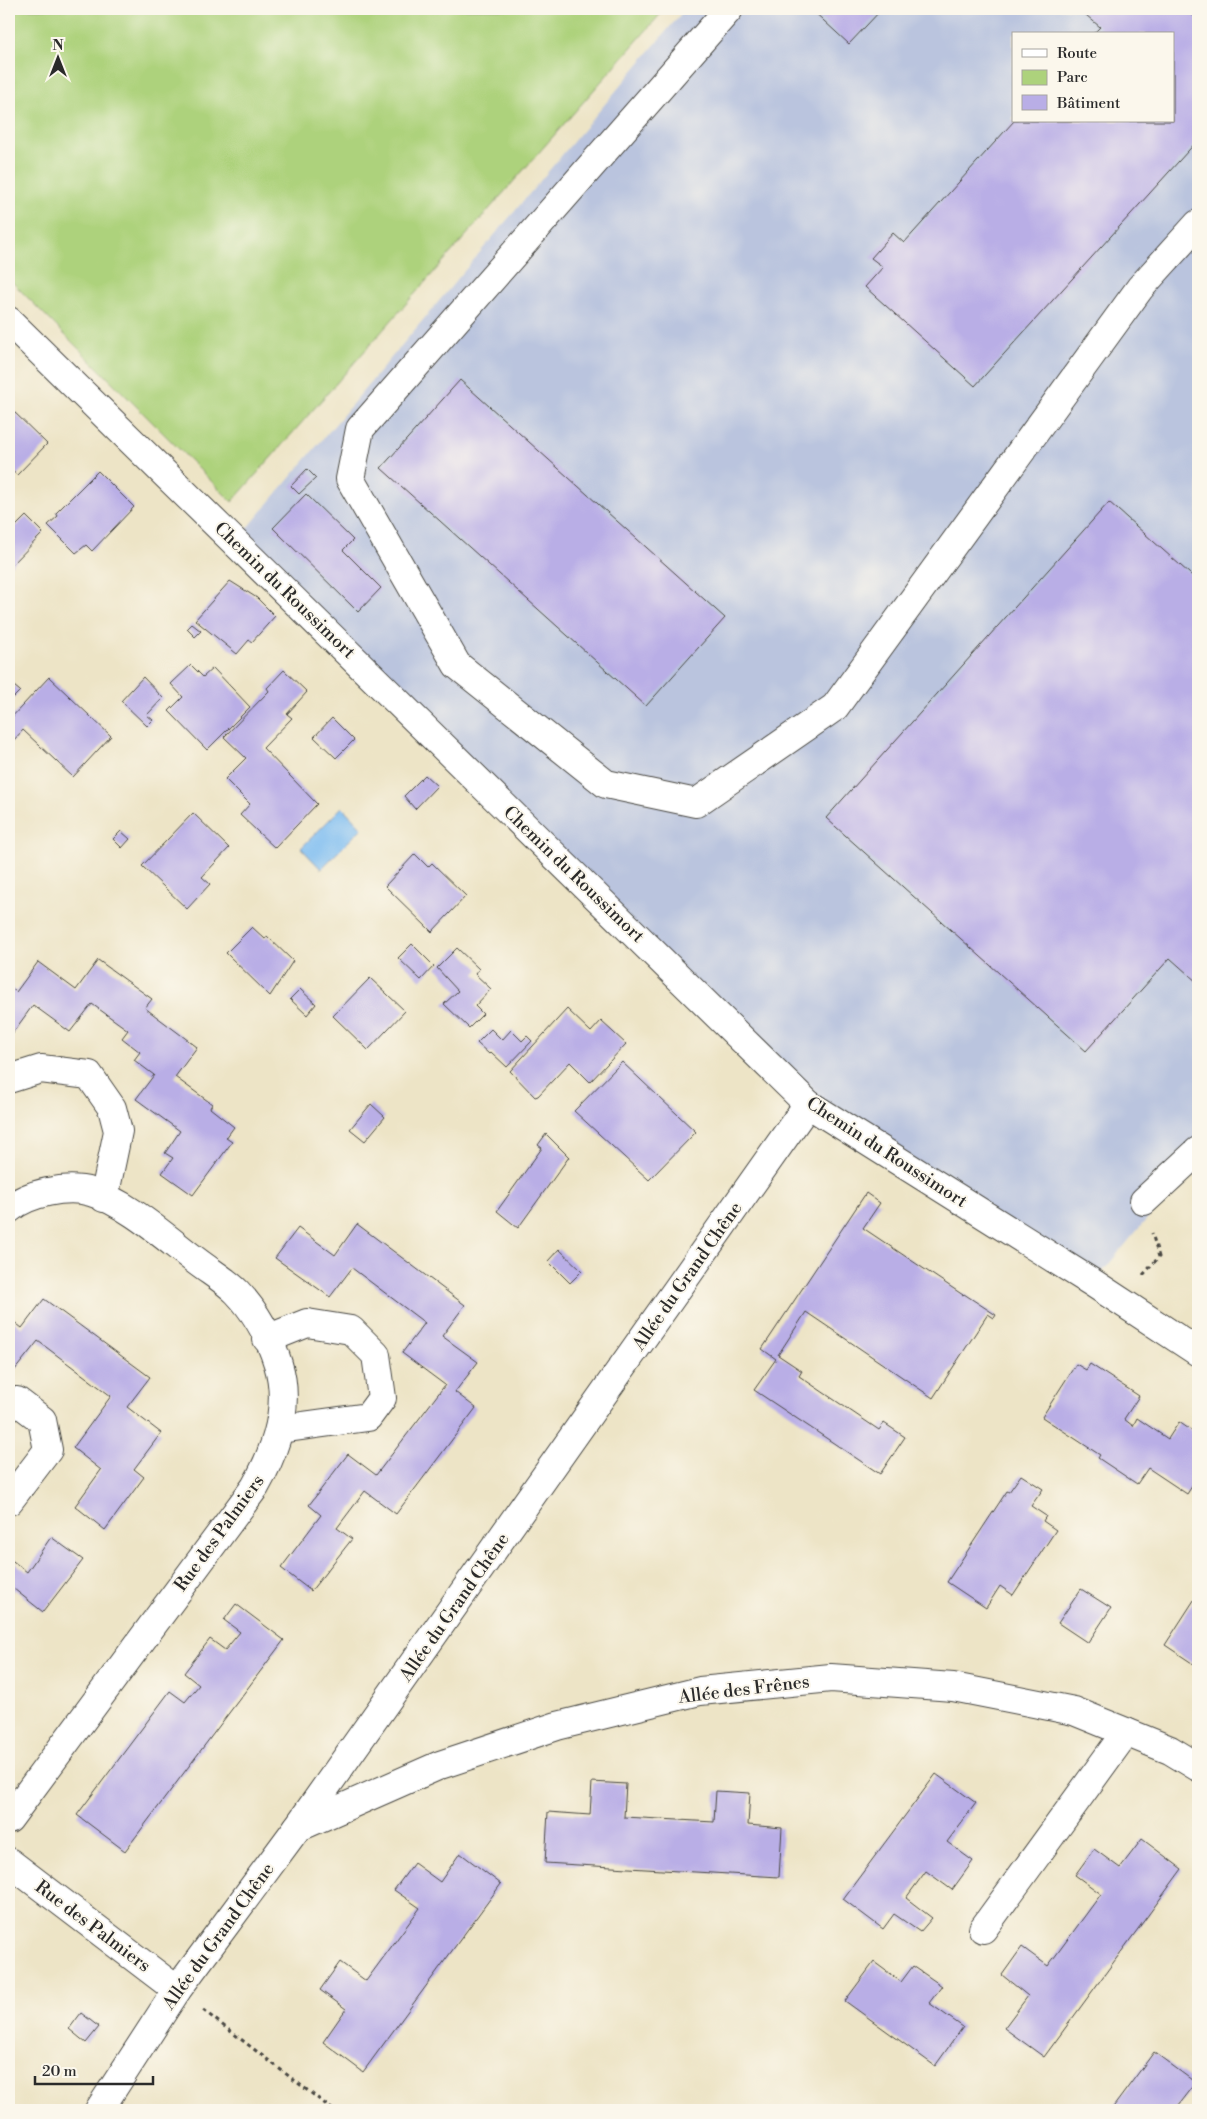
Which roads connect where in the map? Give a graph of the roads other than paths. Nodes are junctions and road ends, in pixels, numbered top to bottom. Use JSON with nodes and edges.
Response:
{"nodes":[{"id":1,"x":729,"y":9,"type":"edge"},
{"id":2,"x":1198,"y":224,"type":"edge"},
{"id":3,"x":9,"y":321,"type":"edge"},
{"id":4,"x":9,"y":1079,"type":"edge"},
{"id":5,"x":808,"y":1104,"type":"junction"},
{"id":6,"x":1198,"y":1151,"type":"edge"},
{"id":7,"x":104,"y":1198,"type":"junction"},
{"id":8,"x":1144,"y":1201,"type":"road end"},
{"id":9,"x":9,"y":1209,"type":"edge"},
{"id":10,"x":268,"y":1339,"type":"junction"},
{"id":11,"x":1198,"y":1352,"type":"edge"},
{"id":12,"x":9,"y":1402,"type":"edge"},
{"id":13,"x":280,"y":1429,"type":"junction"},
{"id":14,"x":9,"y":1501,"type":"edge"},
{"id":15,"x":1126,"y":1732,"type":"junction"},
{"id":16,"x":1198,"y":1766,"type":"edge"},
{"id":17,"x":9,"y":1819,"type":"edge"},
{"id":18,"x":297,"y":1828,"type":"junction"},
{"id":19,"x":9,"y":1862,"type":"edge"},
{"id":20,"x":983,"y":1929,"type":"dead end"},
{"id":21,"x":177,"y":1990,"type":"junction"},
{"id":22,"x":99,"y":2110,"type":"edge"}],
"edges":[{"from":1,"to":2,"type":"street"},
{"from":3,"to":5,"type":"street","name":"Chemin du Roussimort"},
{"from":4,"to":7,"type":"street"},
{"from":5,"to":11,"type":"street","name":"Chemin du Roussimort"},
{"from":5,"to":18,"type":"street","name":"Allée du Grand Chêne"},
{"from":6,"to":8,"type":"street"},
{"from":7,"to":9,"type":"street","name":"Rue des Palmiers"},
{"from":7,"to":10,"type":"street","name":"Rue des Palmiers"},
{"from":10,"to":13,"type":"street","name":"Rue des Palmiers"},
{"from":10,"to":13,"type":"street"},
{"from":12,"to":14,"type":"street"},
{"from":13,"to":17,"type":"street","name":"Rue des Palmiers"},
{"from":15,"to":16,"type":"street","name":"Allée des Frênes"},
{"from":15,"to":18,"type":"street","name":"Allée des Frênes"},
{"from":15,"to":20,"type":"street"},
{"from":18,"to":21,"type":"street","name":"Allée du Grand Chêne"},
{"from":19,"to":21,"type":"street","name":"Rue des Palmiers"},
{"from":21,"to":22,"type":"street","name":"Allée du Grand Chêne"}]}
